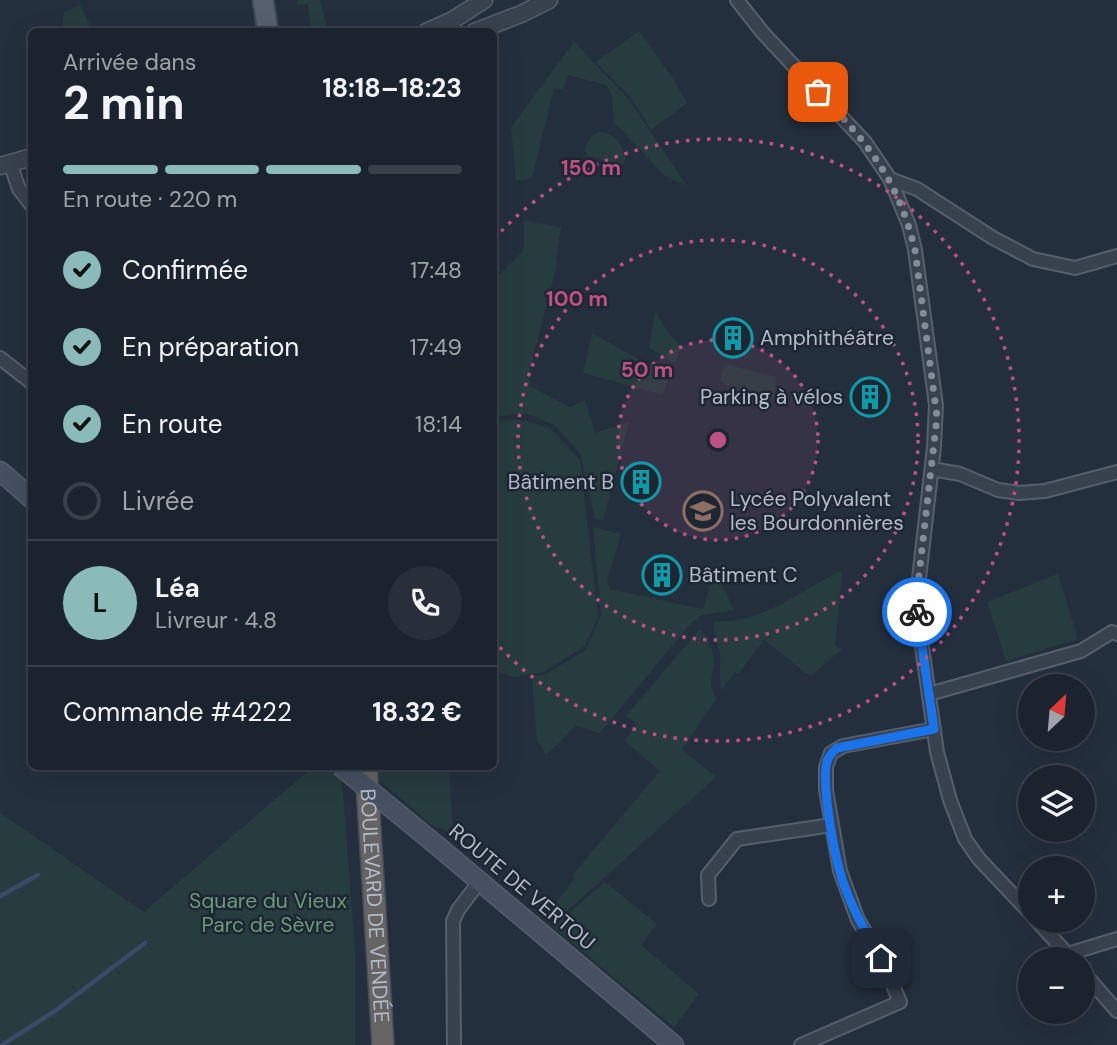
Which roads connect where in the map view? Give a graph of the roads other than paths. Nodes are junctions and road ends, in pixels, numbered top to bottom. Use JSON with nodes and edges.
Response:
{"nodes":[{"id":1,"x":263,"y":0,"type":"edge"},
{"id":2,"x":484,"y":0,"type":"edge"},
{"id":3,"x":549,"y":0,"type":"edge"},
{"id":4,"x":737,"y":0,"type":"edge"},
{"id":5,"x":267,"y":28,"type":"edge"},
{"id":6,"x":435,"y":28,"type":"edge"},
{"id":7,"x":484,"y":28,"type":"edge"},
{"id":8,"x":28,"y":158,"type":"edge"},
{"id":9,"x":5,"y":165,"type":"edge"},
{"id":10,"x":890,"y":179,"type":"junction"},
{"id":11,"x":28,"y":201,"type":"edge"},
{"id":12,"x":1117,"y":256,"type":"edge"},
{"id":13,"x":0,"y":358,"type":"edge"},
{"id":14,"x":28,"y":380,"type":"edge"},
{"id":15,"x":932,"y":469,"type":"junction"},
{"id":16,"x":0,"y":471,"type":"edge"},
{"id":17,"x":1117,"y":472,"type":"edge"},
{"id":18,"x":28,"y":496,"type":"edge"},
{"id":19,"x":1117,"y":634,"type":"edge"},
{"id":20,"x":929,"y":694,"type":"junction"},
{"id":21,"x":934,"y":729,"type":"junction"},
{"id":22,"x":345,"y":770,"type":"edge"},
{"id":23,"x":353,"y":770,"type":"edge"},
{"id":24,"x":366,"y":770,"type":"edge"},
{"id":25,"x":832,"y":825,"type":"junction"},
{"id":26,"x":480,"y":881,"type":"junction"},
{"id":27,"x":709,"y":899,"type":"dead end"},
{"id":28,"x":1018,"y":901,"type":"edge"},
{"id":29,"x":1048,"y":933,"type":"edge"},
{"id":30,"x":1117,"y":939,"type":"edge"},
{"id":31,"x":1062,"y":947,"type":"edge"},
{"id":32,"x":1095,"y":947,"type":"edge"},
{"id":33,"x":1095,"y":986,"type":"edge"},
{"id":34,"x":1117,"y":1011,"type":"edge"},
{"id":35,"x":370,"y":1045,"type":"edge"},
{"id":36,"x":383,"y":1045,"type":"edge"},
{"id":37,"x":454,"y":1045,"type":"edge"},
{"id":38,"x":674,"y":1045,"type":"edge"},
{"id":39,"x":801,"y":1045,"type":"edge"}],
"edges":[{"from":1,"to":5,"type":"main road"},
{"from":2,"to":6,"type":"street"},
{"from":3,"to":7,"type":"street"},
{"from":4,"to":10,"type":"street"},
{"from":8,"to":9,"type":"street"},
{"from":9,"to":11,"type":"street"},
{"from":10,"to":12,"type":"street"},
{"from":10,"to":15,"type":"street"},
{"from":13,"to":14,"type":"street"},
{"from":15,"to":17,"type":"street"},
{"from":15,"to":20,"type":"street"},
{"from":16,"to":18,"type":"main road"},
{"from":19,"to":20,"type":"street"},
{"from":20,"to":21,"type":"street"},
{"from":21,"to":25,"type":"street"},
{"from":21,"to":28,"type":"street"},
{"from":22,"to":26,"type":"main road","name":"ROUTE DE VERTOU","bridge":true},
{"from":23,"to":35,"type":"highway","name":"BOULEVARD DE VENDÉE"},
{"from":24,"to":36,"type":"highway","name":"BOULEVARD DE VENDÉE"},
{"from":25,"to":27,"type":"street"},
{"from":25,"to":39,"type":"street"},
{"from":26,"to":37,"type":"street"},
{"from":26,"to":38,"type":"main road","name":"ROUTE DE VERTOU"},
{"from":29,"to":31,"type":"street"},
{"from":30,"to":32,"type":"street"},
{"from":33,"to":34,"type":"street"}]}
